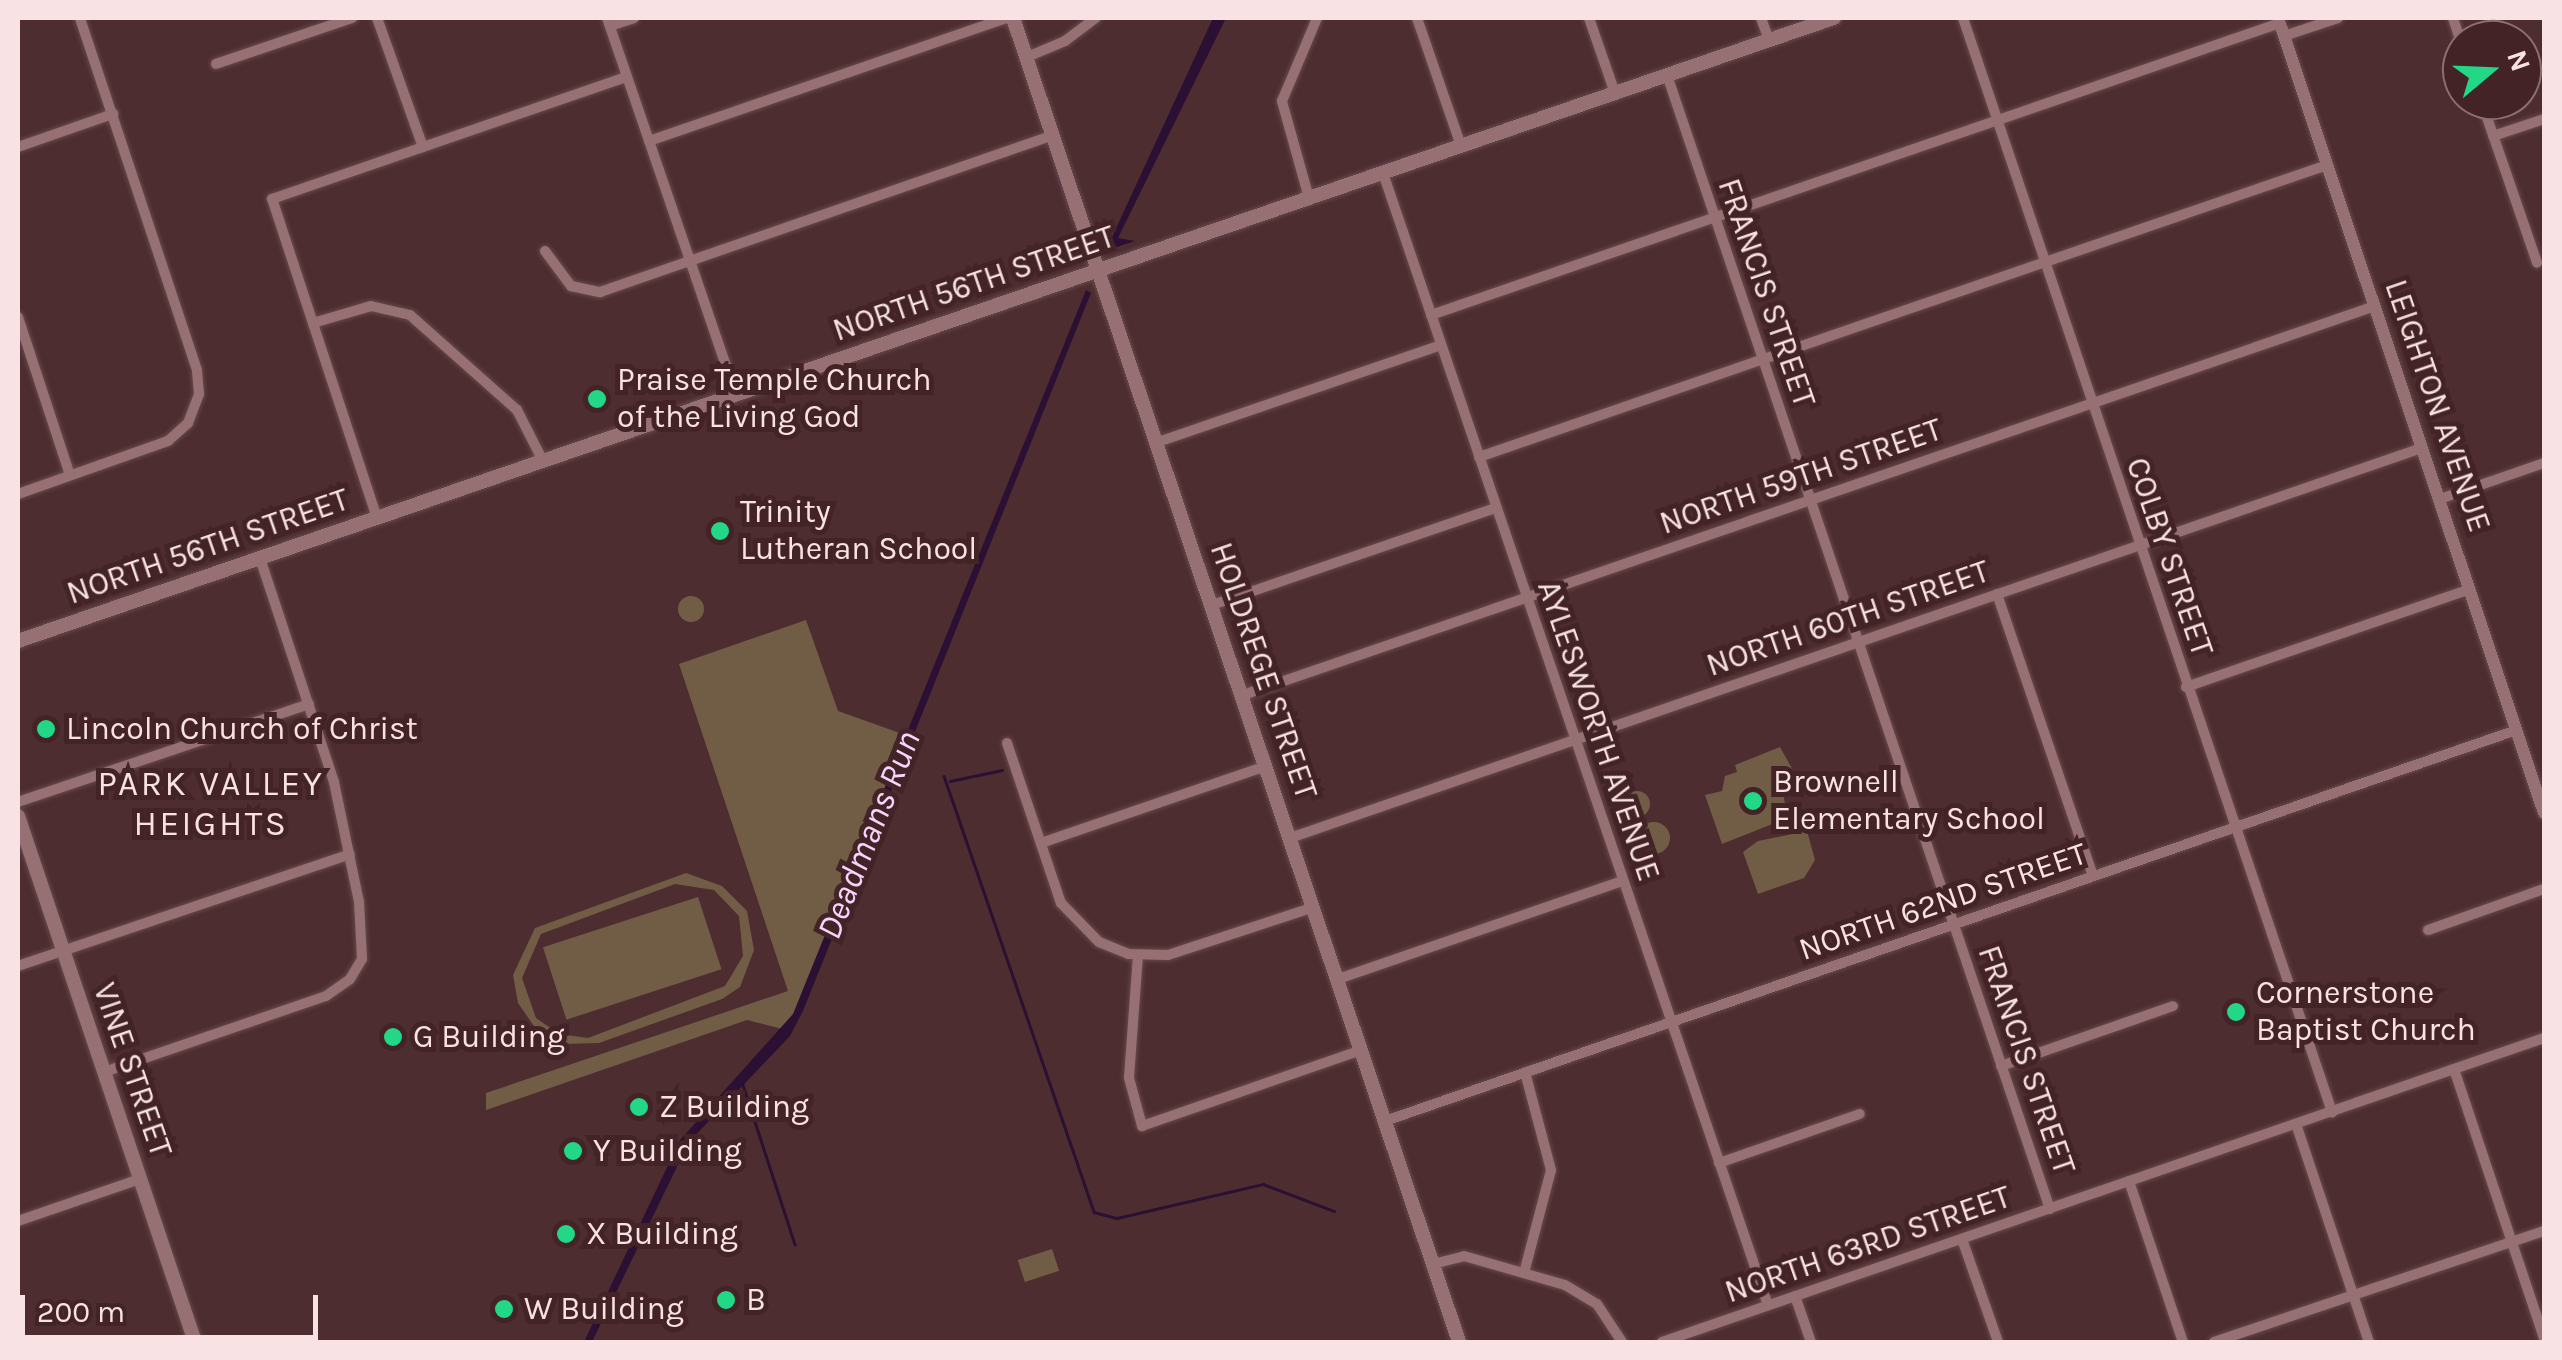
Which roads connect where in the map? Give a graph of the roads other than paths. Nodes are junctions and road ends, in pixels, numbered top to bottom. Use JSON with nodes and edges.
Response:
{"nodes":[{"id":1,"x":80,"y":18,"type":"edge"},
{"id":2,"x":352,"y":18,"type":"edge"},
{"id":3,"x":377,"y":18,"type":"edge"},
{"id":4,"x":634,"y":18,"type":"edge"},
{"id":5,"x":1010,"y":18,"type":"edge"},
{"id":6,"x":1096,"y":18,"type":"edge"},
{"id":7,"x":1317,"y":18,"type":"edge"},
{"id":8,"x":1417,"y":18,"type":"edge"},
{"id":9,"x":1589,"y":18,"type":"edge"},
{"id":10,"x":1762,"y":18,"type":"edge"},
{"id":11,"x":1834,"y":18,"type":"edge"},
{"id":12,"x":1963,"y":18,"type":"edge"},
{"id":13,"x":2338,"y":18,"type":"edge"},
{"id":14,"x":608,"y":22,"type":"edge"},
{"id":15,"x":2280,"y":26,"type":"edge"},
{"id":16,"x":1769,"y":40,"type":"junction"},
{"id":17,"x":1027,"y":57,"type":"junction"},
{"id":18,"x":216,"y":64,"type":"dead end"},
{"id":19,"x":1667,"y":75,"type":"junction"},
{"id":20,"x":627,"y":77,"type":"junction"},
{"id":21,"x":1615,"y":93,"type":"junction"},
{"id":22,"x":113,"y":114,"type":"junction"},
{"id":23,"x":2544,"y":118,"type":"edge"},
{"id":24,"x":1997,"y":120,"type":"junction"},
{"id":25,"x":2488,"y":120,"type":"edge"},
{"id":26,"x":1053,"y":135,"type":"junction"},
{"id":27,"x":2493,"y":136,"type":"junction"},
{"id":28,"x":649,"y":141,"type":"junction"},
{"id":29,"x":1461,"y":146,"type":"junction"},
{"id":30,"x":18,"y":147,"type":"edge"},
{"id":31,"x":423,"y":148,"type":"junction"},
{"id":32,"x":2328,"y":165,"type":"junction"},
{"id":33,"x":1383,"y":172,"type":"junction"},
{"id":34,"x":1309,"y":198,"type":"junction"},
{"id":35,"x":1715,"y":217,"type":"junction"},
{"id":36,"x":546,"y":252,"type":"dead end"},
{"id":37,"x":690,"y":261,"type":"junction"},
{"id":38,"x":2044,"y":262,"type":"junction"},
{"id":39,"x":2537,"y":264,"type":"dead end"},
{"id":40,"x":1100,"y":269,"type":"junction"},
{"id":41,"x":2375,"y":306,"type":"junction"},
{"id":42,"x":1432,"y":315,"type":"junction"},
{"id":43,"x":18,"y":317,"type":"edge"},
{"id":44,"x":314,"y":324,"type":"junction"},
{"id":45,"x":1442,"y":345,"type":"junction"},
{"id":46,"x":1762,"y":359,"type":"junction"},
{"id":47,"x":736,"y":394,"type":"junction"},
{"id":48,"x":2092,"y":404,"type":"junction"},
{"id":49,"x":1158,"y":442,"type":"junction"},
{"id":50,"x":2422,"y":448,"type":"junction"},
{"id":51,"x":1479,"y":457,"type":"junction"},
{"id":52,"x":544,"y":461,"type":"junction"},
{"id":53,"x":2544,"y":463,"type":"edge"},
{"id":54,"x":70,"y":476,"type":"junction"},
{"id":55,"x":18,"y":494,"type":"edge"},
{"id":56,"x":2440,"y":499,"type":"junction"},
{"id":57,"x":1810,"y":501,"type":"junction"},
{"id":58,"x":1496,"y":508,"type":"junction"},
{"id":59,"x":377,"y":518,"type":"junction"},
{"id":60,"x":2138,"y":545,"type":"junction"},
{"id":61,"x":260,"y":558,"type":"junction"},
{"id":62,"x":2470,"y":589,"type":"junction"},
{"id":63,"x":1996,"y":594,"type":"junction"},
{"id":64,"x":1526,"y":598,"type":"junction"},
{"id":65,"x":1212,"y":604,"type":"junction"},
{"id":66,"x":18,"y":641,"type":"edge"},
{"id":67,"x":1856,"y":643,"type":"junction"},
{"id":68,"x":2186,"y":687,"type":"junction"},
{"id":69,"x":1243,"y":696,"type":"junction"},
{"id":70,"x":309,"y":704,"type":"junction"},
{"id":71,"x":2517,"y":730,"type":"junction"},
{"id":72,"x":1574,"y":740,"type":"junction"},
{"id":73,"x":1007,"y":744,"type":"dead end"},
{"id":74,"x":1266,"y":766,"type":"junction"},
{"id":75,"x":18,"y":802,"type":"edge"},
{"id":76,"x":2544,"y":809,"type":"edge"},
{"id":77,"x":18,"y":816,"type":"edge"},
{"id":78,"x":2234,"y":827,"type":"junction"},
{"id":79,"x":1290,"y":838,"type":"junction"},
{"id":80,"x":1040,"y":843,"type":"junction"},
{"id":81,"x":350,"y":854,"type":"junction"},
{"id":82,"x":2093,"y":876,"type":"junction"},
{"id":83,"x":1622,"y":881,"type":"junction"},
{"id":84,"x":2544,"y":889,"type":"edge"},
{"id":85,"x":1314,"y":907,"type":"junction"},
{"id":86,"x":1953,"y":925,"type":"junction"},
{"id":87,"x":2428,"y":930,"type":"dead end"},
{"id":88,"x":64,"y":952,"type":"junction"},
{"id":89,"x":1138,"y":956,"type":"junction"},
{"id":90,"x":18,"y":966,"type":"edge"},
{"id":91,"x":1338,"y":979,"type":"junction"},
{"id":92,"x":2173,"y":1006,"type":"dead end"},
{"id":93,"x":1671,"y":1022,"type":"junction"},
{"id":94,"x":2544,"y":1038,"type":"edge"},
{"id":95,"x":1362,"y":1050,"type":"junction"},
{"id":96,"x":2002,"y":1066,"type":"junction"},
{"id":97,"x":2454,"y":1070,"type":"junction"},
{"id":98,"x":104,"y":1072,"type":"junction"},
{"id":99,"x":1525,"y":1072,"type":"junction"},
{"id":100,"x":2332,"y":1112,"type":"junction"},
{"id":101,"x":1860,"y":1114,"type":"dead end"},
{"id":102,"x":1385,"y":1121,"type":"junction"},
{"id":103,"x":2296,"y":1124,"type":"junction"},
{"id":104,"x":1719,"y":1163,"type":"junction"},
{"id":105,"x":140,"y":1179,"type":"junction"},
{"id":106,"x":2129,"y":1181,"type":"junction"},
{"id":107,"x":2050,"y":1208,"type":"junction"},
{"id":108,"x":18,"y":1221,"type":"edge"},
{"id":109,"x":2544,"y":1231,"type":"edge"},
{"id":110,"x":1962,"y":1238,"type":"junction"},
{"id":111,"x":2512,"y":1242,"type":"junction"},
{"id":112,"x":1432,"y":1264,"type":"junction"},
{"id":113,"x":1524,"y":1274,"type":"junction"},
{"id":114,"x":1795,"y":1296,"type":"junction"},
{"id":115,"x":2354,"y":1296,"type":"junction"},
{"id":116,"x":1768,"y":1305,"type":"junction"},
{"id":117,"x":2544,"y":1338,"type":"edge"},
{"id":118,"x":194,"y":1342,"type":"edge"},
{"id":119,"x":1459,"y":1342,"type":"edge"},
{"id":120,"x":1622,"y":1342,"type":"edge"},
{"id":121,"x":1662,"y":1342,"type":"edge"},
{"id":122,"x":1811,"y":1342,"type":"edge"},
{"id":123,"x":1998,"y":1342,"type":"edge"},
{"id":124,"x":2184,"y":1342,"type":"edge"},
{"id":125,"x":2214,"y":1342,"type":"edge"},
{"id":126,"x":2370,"y":1342,"type":"edge"}],
"edges":[{"from":1,"to":22,"type":"street"},
{"from":2,"to":18,"type":"street"},
{"from":3,"to":31,"type":"street"},
{"from":4,"to":14,"type":"street"},
{"from":5,"to":17,"type":"main road","name":"HOLDREGE STREET"},
{"from":5,"to":28,"type":"street"},
{"from":6,"to":17,"type":"street"},
{"from":7,"to":34,"type":"street"},
{"from":8,"to":29,"type":"street"},
{"from":9,"to":21,"type":"street"},
{"from":10,"to":16,"type":"street"},
{"from":11,"to":16,"type":"main road","name":"NORTH 56TH STREET"},
{"from":12,"to":24,"type":"street","name":"COLBY STREET"},
{"from":13,"to":15,"type":"street"},
{"from":14,"to":20,"type":"street"},
{"from":15,"to":24,"type":"street"},
{"from":15,"to":32,"type":"street","name":"LEIGHTON AVENUE"},
{"from":16,"to":19,"type":"main road","name":"NORTH 56TH STREET"},
{"from":17,"to":26,"type":"main road","name":"HOLDREGE STREET"},
{"from":19,"to":21,"type":"main road","name":"NORTH 56TH STREET"},
{"from":19,"to":35,"type":"street","name":"FRANCIS STREET"},
{"from":20,"to":28,"type":"street"},
{"from":20,"to":31,"type":"street"},
{"from":21,"to":29,"type":"main road","name":"NORTH 56TH STREET"},
{"from":22,"to":30,"type":"street"},
{"from":22,"to":54,"type":"street"},
{"from":23,"to":27,"type":"street"},
{"from":24,"to":35,"type":"street"},
{"from":24,"to":38,"type":"street","name":"COLBY STREET"},
{"from":25,"to":27,"type":"street"},
{"from":26,"to":37,"type":"street"},
{"from":26,"to":40,"type":"main road","name":"HOLDREGE STREET"},
{"from":27,"to":39,"type":"street"},
{"from":28,"to":37,"type":"street"},
{"from":29,"to":33,"type":"main road","name":"NORTH 56TH STREET"},
{"from":31,"to":44,"type":"street"},
{"from":32,"to":38,"type":"street"},
{"from":32,"to":41,"type":"street","name":"LEIGHTON AVENUE"},
{"from":33,"to":34,"type":"main road","name":"NORTH 56TH STREET"},
{"from":33,"to":42,"type":"street","name":"AYLESWORTH AVENUE"},
{"from":34,"to":40,"type":"main road","name":"NORTH 56TH STREET"},
{"from":35,"to":42,"type":"street"},
{"from":35,"to":46,"type":"street","name":"FRANCIS STREET"},
{"from":36,"to":37,"type":"street"},
{"from":37,"to":47,"type":"street"},
{"from":38,"to":46,"type":"street"},
{"from":38,"to":48,"type":"street","name":"COLBY STREET"},
{"from":40,"to":47,"type":"main road","name":"NORTH 56TH STREET"},
{"from":40,"to":49,"type":"main road","name":"HOLDREGE STREET"},
{"from":41,"to":48,"type":"street","name":"NORTH 59TH STREET"},
{"from":41,"to":50,"type":"street","name":"LEIGHTON AVENUE"},
{"from":42,"to":45,"type":"street","name":"AYLESWORTH AVENUE"},
{"from":43,"to":54,"type":"street"},
{"from":44,"to":52,"type":"street"},
{"from":44,"to":59,"type":"street"},
{"from":45,"to":49,"type":"street"},
{"from":45,"to":51,"type":"street","name":"AYLESWORTH AVENUE"},
{"from":46,"to":51,"type":"street"},
{"from":46,"to":57,"type":"street","name":"FRANCIS STREET"},
{"from":47,"to":52,"type":"main road","name":"NORTH 56TH STREET"},
{"from":48,"to":57,"type":"street","name":"NORTH 59TH STREET"},
{"from":48,"to":60,"type":"street","name":"COLBY STREET"},
{"from":49,"to":65,"type":"main road","name":"HOLDREGE STREET"},
{"from":50,"to":56,"type":"street","name":"LEIGHTON AVENUE"},
{"from":50,"to":60,"type":"street","name":"NORTH 60TH STREET"},
{"from":51,"to":58,"type":"street","name":"AYLESWORTH AVENUE"},
{"from":52,"to":59,"type":"main road","name":"NORTH 56TH STREET"},
{"from":53,"to":56,"type":"street"},
{"from":54,"to":55,"type":"street"},
{"from":56,"to":62,"type":"street","name":"LEIGHTON AVENUE"},
{"from":57,"to":64,"type":"street","name":"NORTH 59TH STREET"},
{"from":57,"to":67,"type":"street","name":"FRANCIS STREET"},
{"from":58,"to":64,"type":"street","name":"AYLESWORTH AVENUE"},
{"from":58,"to":65,"type":"street"},
{"from":59,"to":61,"type":"main road","name":"NORTH 56TH STREET"},
{"from":60,"to":63,"type":"street","name":"NORTH 60TH STREET"},
{"from":60,"to":68,"type":"street","name":"COLBY STREET"},
{"from":61,"to":66,"type":"main road","name":"NORTH 56TH STREET"},
{"from":61,"to":70,"type":"street"},
{"from":62,"to":68,"type":"street"},
{"from":62,"to":71,"type":"street","name":"LEIGHTON AVENUE"},
{"from":63,"to":67,"type":"street","name":"NORTH 60TH STREET"},
{"from":63,"to":82,"type":"street"},
{"from":64,"to":69,"type":"street","name":"NORTH 59TH STREET"},
{"from":64,"to":72,"type":"street","name":"AYLESWORTH AVENUE"},
{"from":65,"to":69,"type":"main road","name":"HOLDREGE STREET"},
{"from":67,"to":72,"type":"street","name":"NORTH 60TH STREET"},
{"from":67,"to":86,"type":"street","name":"FRANCIS STREET"},
{"from":68,"to":78,"type":"street","name":"COLBY STREET"},
{"from":69,"to":74,"type":"main road","name":"HOLDREGE STREET"},
{"from":70,"to":75,"type":"street"},
{"from":70,"to":81,"type":"street"},
{"from":71,"to":76,"type":"street","name":"LEIGHTON AVENUE"},
{"from":71,"to":78,"type":"street","name":"NORTH 62ND STREET"},
{"from":72,"to":79,"type":"street","name":"NORTH 60TH STREET"},
{"from":72,"to":83,"type":"street","name":"AYLESWORTH AVENUE"},
{"from":73,"to":80,"type":"street"},
{"from":74,"to":79,"type":"main road","name":"HOLDREGE STREET"},
{"from":74,"to":80,"type":"street"},
{"from":77,"to":88,"type":"main road","name":"VINE STREET"},
{"from":78,"to":82,"type":"street","name":"NORTH 62ND STREET"},
{"from":78,"to":100,"type":"street","name":"COLBY STREET"},
{"from":79,"to":85,"type":"main road","name":"HOLDREGE STREET"},
{"from":80,"to":89,"type":"street"},
{"from":81,"to":88,"type":"street"},
{"from":81,"to":98,"type":"street"},
{"from":82,"to":86,"type":"street","name":"NORTH 62ND STREET"},
{"from":83,"to":91,"type":"street"},
{"from":83,"to":93,"type":"street","name":"AYLESWORTH AVENUE"},
{"from":84,"to":87,"type":"street"},
{"from":85,"to":89,"type":"street"},
{"from":85,"to":91,"type":"main road","name":"HOLDREGE STREET"},
{"from":86,"to":93,"type":"street","name":"NORTH 62ND STREET"},
{"from":86,"to":96,"type":"street","name":"FRANCIS STREET"},
{"from":88,"to":90,"type":"street"},
{"from":88,"to":98,"type":"main road","name":"VINE STREET"},
{"from":89,"to":95,"type":"street"},
{"from":91,"to":95,"type":"main road","name":"HOLDREGE STREET"},
{"from":92,"to":96,"type":"street"},
{"from":93,"to":99,"type":"street","name":"NORTH 62ND STREET"},
{"from":93,"to":104,"type":"street","name":"AYLESWORTH AVENUE"},
{"from":94,"to":97,"type":"street","name":"NORTH 63RD STREET"},
{"from":95,"to":102,"type":"main road","name":"HOLDREGE STREET"},
{"from":96,"to":107,"type":"street","name":"FRANCIS STREET"},
{"from":97,"to":100,"type":"street","name":"NORTH 63RD STREET"},
{"from":97,"to":111,"type":"street"},
{"from":98,"to":105,"type":"main road","name":"VINE STREET"},
{"from":99,"to":102,"type":"street","name":"NORTH 62ND STREET"},
{"from":99,"to":113,"type":"street"},
{"from":100,"to":103,"type":"street","name":"NORTH 63RD STREET"},
{"from":101,"to":104,"type":"street"},
{"from":102,"to":112,"type":"main road","name":"HOLDREGE STREET"},
{"from":103,"to":106,"type":"street","name":"NORTH 63RD STREET"},
{"from":103,"to":115,"type":"street"},
{"from":104,"to":116,"type":"street","name":"AYLESWORTH AVENUE"},
{"from":105,"to":108,"type":"street"},
{"from":105,"to":118,"type":"main road","name":"VINE STREET"},
{"from":106,"to":107,"type":"street","name":"NORTH 63RD STREET"},
{"from":106,"to":124,"type":"street"},
{"from":107,"to":110,"type":"street","name":"NORTH 63RD STREET"},
{"from":109,"to":111,"type":"street"},
{"from":110,"to":114,"type":"street","name":"NORTH 63RD STREET"},
{"from":110,"to":123,"type":"street"},
{"from":111,"to":115,"type":"street"},
{"from":111,"to":117,"type":"street"},
{"from":112,"to":113,"type":"street"},
{"from":112,"to":119,"type":"main road","name":"HOLDREGE STREET"},
{"from":113,"to":120,"type":"street"},
{"from":114,"to":116,"type":"street","name":"NORTH 63RD STREET"},
{"from":114,"to":122,"type":"street"},
{"from":115,"to":125,"type":"street"},
{"from":115,"to":126,"type":"street"},
{"from":116,"to":121,"type":"street","name":"NORTH 63RD STREET"}]}
